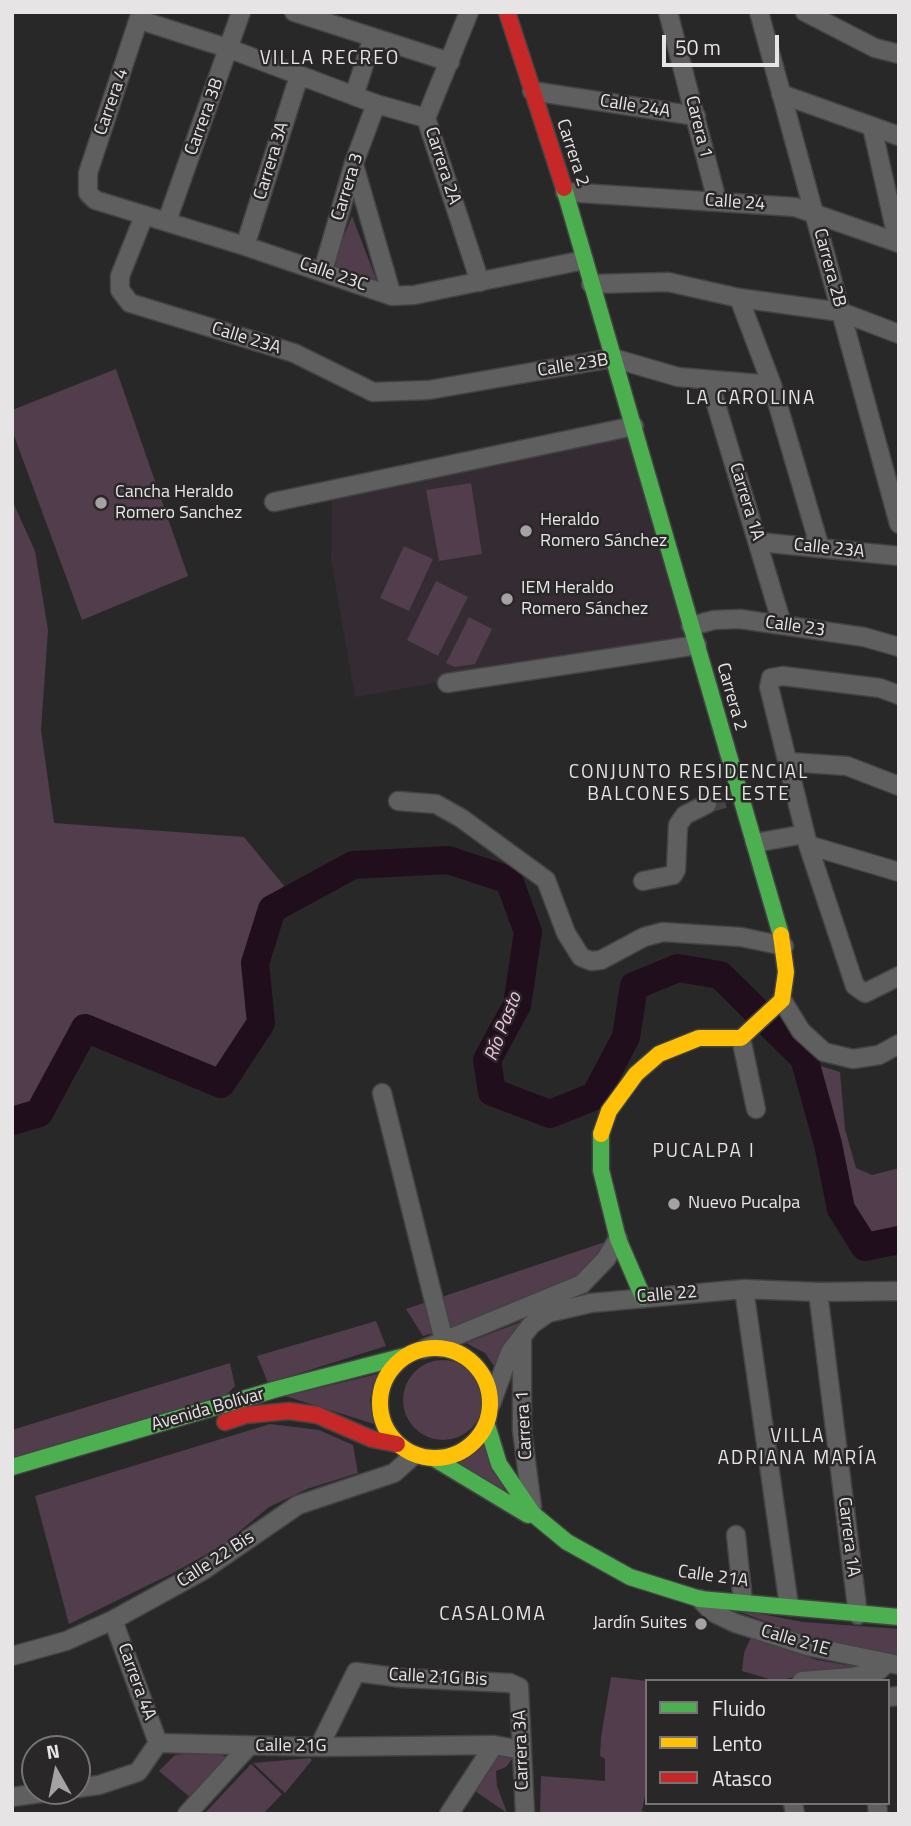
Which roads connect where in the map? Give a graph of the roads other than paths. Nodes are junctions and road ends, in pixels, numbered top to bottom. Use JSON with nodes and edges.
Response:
{"nodes":[{"id":1,"x":242,"y":12,"type":"edge"},
{"id":2,"x":294,"y":12,"type":"edge"},
{"id":3,"x":470,"y":12,"type":"edge"},
{"id":4,"x":507,"y":12,"type":"edge"},
{"id":5,"x":668,"y":12,"type":"edge"},
{"id":6,"x":759,"y":12,"type":"edge"},
{"id":7,"x":805,"y":12,"type":"edge"},
{"id":8,"x":140,"y":16,"type":"edge"},
{"id":9,"x":373,"y":37,"type":"junction"},
{"id":10,"x":230,"y":49,"type":"junction"},
{"id":11,"x":899,"y":54,"type":"edge"},
{"id":12,"x":450,"y":61,"type":"junction"},
{"id":13,"x":299,"y":76,"type":"junction"},
{"id":14,"x":532,"y":91,"type":"junction"},
{"id":15,"x":781,"y":94,"type":"junction"},
{"id":16,"x":354,"y":96,"type":"junction"},
{"id":17,"x":376,"y":104,"type":"junction"},
{"id":18,"x":696,"y":116,"type":"junction"},
{"id":19,"x":426,"y":118,"type":"junction"},
{"id":20,"x":872,"y":127,"type":"junction"},
{"id":21,"x":899,"y":136,"type":"edge"},
{"id":22,"x":354,"y":163,"type":"junction"},
{"id":23,"x":565,"y":192,"type":"junction"},
{"id":24,"x":88,"y":193,"type":"joint"},
{"id":25,"x":717,"y":201,"type":"junction"},
{"id":26,"x":814,"y":213,"type":"junction"},
{"id":27,"x":144,"y":216,"type":"junction"},
{"id":28,"x":167,"y":221,"type":"junction"},
{"id":29,"x":898,"y":243,"type":"edge"},
{"id":30,"x":245,"y":246,"type":"junction"},
{"id":31,"x":584,"y":260,"type":"junction"},
{"id":32,"x":323,"y":271,"type":"junction"},
{"id":33,"x":480,"y":282,"type":"junction"},
{"id":34,"x":591,"y":284,"type":"junction"},
{"id":35,"x":392,"y":296,"type":"junction"},
{"id":36,"x":739,"y":298,"type":"junction"},
{"id":37,"x":841,"y":312,"type":"junction"},
{"id":38,"x":899,"y":334,"type":"edge"},
{"id":39,"x":613,"y":358,"type":"junction"},
{"id":40,"x":709,"y":381,"type":"junction"},
{"id":41,"x":772,"y":385,"type":"junction"},
{"id":42,"x":373,"y":392,"type":"joint"},
{"id":43,"x":634,"y":426,"type":"junction"},
{"id":44,"x":892,"y":476,"type":"edge"},
{"id":45,"x":274,"y":502,"type":"dead end"},
{"id":46,"x":899,"y":524,"type":"edge"},
{"id":47,"x":759,"y":542,"type":"junction"},
{"id":48,"x":820,"y":548,"type":"junction"},
{"id":49,"x":899,"y":556,"type":"edge"},
{"id":50,"x":782,"y":624,"type":"junction"},
{"id":51,"x":691,"y":626,"type":"junction"},
{"id":52,"x":696,"y":645,"type":"junction"},
{"id":53,"x":899,"y":647,"type":"edge"},
{"id":54,"x":447,"y":684,"type":"dead end"},
{"id":55,"x":899,"y":695,"type":"edge"},
{"id":56,"x":789,"y":762,"type":"junction"},
{"id":57,"x":899,"y":786,"type":"edge"},
{"id":58,"x":398,"y":801,"type":"dead end"},
{"id":59,"x":707,"y":804,"type":"tunnel mouth"},
{"id":60,"x":806,"y":839,"type":"junction"},
{"id":61,"x":755,"y":843,"type":"junction"},
{"id":62,"x":899,"y":872,"type":"edge"},
{"id":63,"x":643,"y":881,"type":"dead end"},
{"id":64,"x":784,"y":946,"type":"junction"},
{"id":65,"x":899,"y":976,"type":"edge"},
{"id":66,"x":782,"y":1000,"type":"junction"},
{"id":67,"x":746,"y":1033,"type":"junction"},
{"id":68,"x":899,"y":1044,"type":"edge"},
{"id":69,"x":382,"y":1093,"type":"dead end"},
{"id":70,"x":756,"y":1109,"type":"dead end"},
{"id":71,"x":618,"y":1239,"type":"junction"},
{"id":72,"x":744,"y":1289,"type":"junction"},
{"id":73,"x":899,"y":1291,"type":"edge"},
{"id":74,"x":818,"y":1292,"type":"junction"},
{"id":75,"x":643,"y":1297,"type":"junction"},
{"id":76,"x":522,"y":1336,"type":"junction"},
{"id":77,"x":444,"y":1341,"type":"junction"},
{"id":78,"x":424,"y":1349,"type":"junction"},
{"id":79,"x":405,"y":1356,"type":"junction"},
{"id":80,"x":491,"y":1404,"type":"junction"},
{"id":81,"x":487,"y":1425,"type":"junction"},
{"id":82,"x":194,"y":1431,"type":"dead end"},
{"id":83,"x":397,"y":1444,"type":"junction"},
{"id":84,"x":414,"y":1455,"type":"junction"},
{"id":85,"x":435,"y":1459,"type":"junction"},
{"id":86,"x":12,"y":1467,"type":"edge"},
{"id":87,"x":536,"y":1517,"type":"junction"},
{"id":88,"x":736,"y":1535,"type":"dead end"},
{"id":89,"x":700,"y":1599,"type":"junction"},
{"id":90,"x":743,"y":1602,"type":"junction"},
{"id":91,"x":789,"y":1606,"type":"junction"},
{"id":92,"x":858,"y":1615,"type":"junction"},
{"id":93,"x":899,"y":1617,"type":"edge"},
{"id":94,"x":113,"y":1620,"type":"junction"},
{"id":95,"x":12,"y":1656,"type":"edge"},
{"id":96,"x":893,"y":1664,"type":"edge"},
{"id":97,"x":822,"y":1679,"type":"edge"},
{"id":98,"x":519,"y":1687,"type":"joint"},
{"id":99,"x":158,"y":1743,"type":"junction"},
{"id":100,"x":494,"y":1745,"type":"junction"},
{"id":101,"x":248,"y":1747,"type":"junction"},
{"id":102,"x":319,"y":1748,"type":"junction"},
{"id":103,"x":522,"y":1750,"type":"junction"},
{"id":104,"x":91,"y":1786,"type":"edge"},
{"id":105,"x":187,"y":1814,"type":"edge"},
{"id":106,"x":449,"y":1814,"type":"edge"},
{"id":107,"x":525,"y":1814,"type":"edge"}],
"edges":[{"from":1,"to":10,"type":"street","name":"Carrera 3B"},
{"from":2,"to":9,"type":"street"},
{"from":3,"to":12,"type":"street","name":"Carrera 2A"},
{"from":4,"to":14,"type":"main road","name":"Carrera 2"},
{"from":5,"to":18,"type":"street","name":"Carera 1"},
{"from":6,"to":15,"type":"street","name":"Carrera 2B"},
{"from":7,"to":11,"type":"street"},
{"from":8,"to":10,"type":"street"},
{"from":8,"to":24,"type":"street","name":"Carrera 4"},
{"from":9,"to":12,"type":"street"},
{"from":9,"to":16,"type":"street"},
{"from":10,"to":13,"type":"street"},
{"from":10,"to":28,"type":"street","name":"Carrera 3B"},
{"from":12,"to":19,"type":"street","name":"Carrera 2A"},
{"from":13,"to":16,"type":"street"},
{"from":13,"to":30,"type":"street","name":"Carrera 3A"},
{"from":14,"to":18,"type":"street","name":"Calle 24A"},
{"from":14,"to":23,"type":"main road","name":"Carrera 2"},
{"from":15,"to":20,"type":"street"},
{"from":15,"to":26,"type":"street","name":"Carrera 2B"},
{"from":16,"to":17,"type":"street"},
{"from":17,"to":19,"type":"street"},
{"from":17,"to":22,"type":"street","name":"Carrera 3"},
{"from":18,"to":25,"type":"street","name":"Carera 1"},
{"from":19,"to":33,"type":"street","name":"Carrera 2A"},
{"from":20,"to":21,"type":"street"},
{"from":20,"to":29,"type":"street"},
{"from":22,"to":32,"type":"street","name":"Carrera 3"},
{"from":22,"to":35,"type":"street"},
{"from":23,"to":25,"type":"street","name":"Calle 24"},
{"from":23,"to":31,"type":"main road","name":"Carrera 2"},
{"from":24,"to":27,"type":"street","name":"Calle 23C"},
{"from":25,"to":26,"type":"street","name":"Calle 24"},
{"from":26,"to":29,"type":"street","name":"Calle 24"},
{"from":26,"to":37,"type":"street","name":"Carrera 2B"},
{"from":27,"to":28,"type":"street","name":"Calle 23C"},
{"from":27,"to":42,"type":"street","name":"Calle 23A"},
{"from":28,"to":30,"type":"street","name":"Calle 23C"},
{"from":30,"to":32,"type":"street","name":"Calle 23C"},
{"from":31,"to":33,"type":"street","name":"Calle 23C"},
{"from":31,"to":34,"type":"main road","name":"Carrera 2"},
{"from":32,"to":35,"type":"street","name":"Calle 23C"},
{"from":33,"to":35,"type":"street","name":"Calle 23C"},
{"from":34,"to":36,"type":"street"},
{"from":34,"to":39,"type":"main road","name":"Carrera 2"},
{"from":36,"to":37,"type":"street"},
{"from":36,"to":41,"type":"street"},
{"from":37,"to":38,"type":"street"},
{"from":37,"to":44,"type":"street","name":"Carrera 2B"},
{"from":39,"to":40,"type":"street","name":"Calle 23B"},
{"from":39,"to":42,"type":"street","name":"Calle 23B"},
{"from":39,"to":43,"type":"main road","name":"Carrera 2"},
{"from":40,"to":41,"type":"street","name":"Calle 23B"},
{"from":40,"to":47,"type":"street","name":"Carrera 1A"},
{"from":41,"to":48,"type":"street"},
{"from":43,"to":45,"type":"street"},
{"from":43,"to":51,"type":"main road","name":"Carrera 2"},
{"from":44,"to":46,"type":"street","name":"Carrera 2B"},
{"from":47,"to":48,"type":"street","name":"Calle 23A"},
{"from":47,"to":50,"type":"street","name":"Carrera 1A"},
{"from":48,"to":49,"type":"street","name":"Calle 23A"},
{"from":50,"to":51,"type":"street","name":"Calle 23"},
{"from":50,"to":53,"type":"street","name":"Calle 23"},
{"from":51,"to":52,"type":"main road","name":"Carrera 2"},
{"from":52,"to":54,"type":"street"},
{"from":52,"to":61,"type":"main road","name":"Carrera 2"},
{"from":55,"to":56,"type":"street"},
{"from":56,"to":57,"type":"street"},
{"from":56,"to":60,"type":"street"},
{"from":58,"to":64,"type":"street"},
{"from":59,"to":63,"type":"street"},
{"from":60,"to":61,"type":"street"},
{"from":60,"to":62,"type":"street"},
{"from":60,"to":65,"type":"street"},
{"from":61,"to":64,"type":"main road","name":"Carrera 2"},
{"from":64,"to":66,"type":"main road","name":"Carrera 2"},
{"from":66,"to":67,"type":"main road"},
{"from":66,"to":68,"type":"street"},
{"from":67,"to":70,"type":"street"},
{"from":67,"to":71,"type":"main road"},
{"from":69,"to":77,"type":"street"},
{"from":71,"to":75,"type":"main road"},
{"from":71,"to":77,"type":"street"},
{"from":72,"to":74,"type":"street","name":"Calle 22"},
{"from":72,"to":75,"type":"street","name":"Calle 22"},
{"from":72,"to":91,"type":"street"},
{"from":73,"to":74,"type":"street","name":"Calle 22"},
{"from":74,"to":92,"type":"street","name":"Carrera 1A"},
{"from":75,"to":76,"type":"street","name":"Calle 22"},
{"from":76,"to":80,"type":"street","name":"Calle 22"},
{"from":76,"to":87,"type":"street","name":"Carrera 1"},
{"from":77,"to":78,"type":"street"},
{"from":78,"to":79,"type":"main road"},
{"from":78,"to":80,"type":"main road"},
{"from":79,"to":83,"type":"main road"},
{"from":79,"to":86,"type":"main road","name":"Avenida Bolívar"},
{"from":80,"to":81,"type":"main road"},
{"from":81,"to":85,"type":"main road"},
{"from":81,"to":87,"type":"main road","name":"Calle 21A"},
{"from":82,"to":83,"type":"main road","name":"Avenida Bolívar"},
{"from":83,"to":84,"type":"main road"},
{"from":84,"to":85,"type":"main road"},
{"from":84,"to":94,"type":"street","name":"Calle 22 Bis"},
{"from":85,"to":87,"type":"main road","name":"Calle 21A"},
{"from":87,"to":89,"type":"main road","name":"Calle 21A"},
{"from":88,"to":90,"type":"street"},
{"from":89,"to":90,"type":"main road","name":"Calle 21A"},
{"from":89,"to":96,"type":"street","name":"Calle 21E"},
{"from":90,"to":91,"type":"main road","name":"Calle 21A"},
{"from":91,"to":92,"type":"main road","name":"Calle 21A"},
{"from":92,"to":93,"type":"main road","name":"Calle 21A"},
{"from":94,"to":95,"type":"street","name":"Calle 22 Bis"},
{"from":94,"to":99,"type":"street","name":"Carrera 4A"},
{"from":96,"to":97,"type":"street"},
{"from":98,"to":102,"type":"street","name":"Calle 21G Bis"},
{"from":98,"to":103,"type":"street","name":"Carrera 3A"},
{"from":99,"to":101,"type":"street","name":"Calle 21G"},
{"from":99,"to":104,"type":"street"},
{"from":100,"to":102,"type":"street","name":"Calle 21G"},
{"from":100,"to":103,"type":"street","name":"Calle 21G"},
{"from":100,"to":106,"type":"street"},
{"from":101,"to":102,"type":"street","name":"Calle 21G"},
{"from":101,"to":105,"type":"street"},
{"from":103,"to":107,"type":"street","name":"Carrera 3A"}]}
